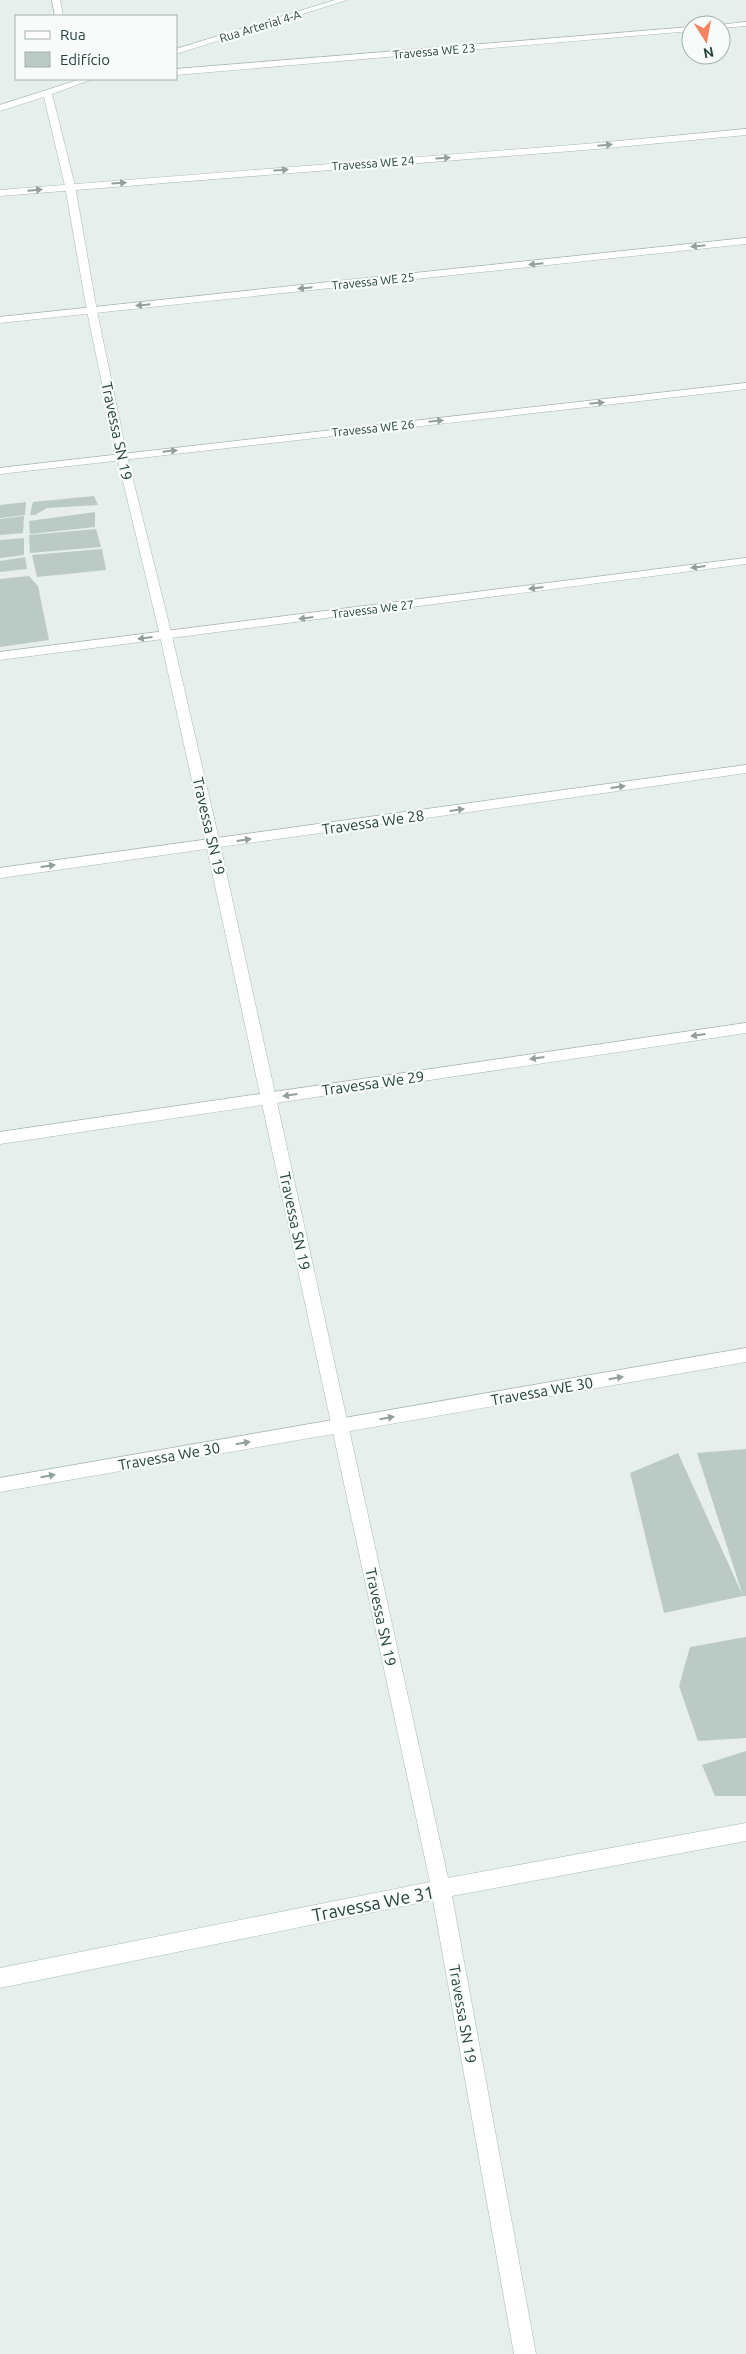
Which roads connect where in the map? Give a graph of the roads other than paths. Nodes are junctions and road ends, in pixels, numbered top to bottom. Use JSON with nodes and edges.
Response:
{"nodes":[{"id":1,"x":56,"y":0,"type":"edge"},
{"id":2,"x":343,"y":0,"type":"edge"},
{"id":3,"x":59,"y":15,"type":"edge"},
{"id":4,"x":746,"y":24,"type":"edge"},
{"id":5,"x":731,"y":25,"type":"edge"},
{"id":6,"x":681,"y":30,"type":"edge"},
{"id":7,"x":178,"y":51,"type":"edge"},
{"id":8,"x":178,"y":72,"type":"edge"},
{"id":9,"x":74,"y":81,"type":"edge"},
{"id":10,"x":47,"y":93,"type":"junction"},
{"id":11,"x":0,"y":108,"type":"edge"},
{"id":12,"x":746,"y":132,"type":"edge"},
{"id":13,"x":70,"y":186,"type":"junction"},
{"id":14,"x":0,"y":193,"type":"edge"},
{"id":15,"x":746,"y":241,"type":"edge"},
{"id":16,"x":92,"y":311,"type":"junction"},
{"id":17,"x":0,"y":320,"type":"edge"},
{"id":18,"x":746,"y":386,"type":"edge"},
{"id":19,"x":122,"y":456,"type":"junction"},
{"id":20,"x":0,"y":471,"type":"edge"},
{"id":21,"x":746,"y":561,"type":"edge"},
{"id":22,"x":166,"y":636,"type":"junction"},
{"id":23,"x":0,"y":656,"type":"edge"},
{"id":24,"x":746,"y":769,"type":"edge"},
{"id":25,"x":213,"y":844,"type":"junction"},
{"id":26,"x":0,"y":873,"type":"edge"},
{"id":27,"x":746,"y":1028,"type":"edge"},
{"id":28,"x":269,"y":1098,"type":"junction"},
{"id":29,"x":0,"y":1138,"type":"edge"},
{"id":30,"x":746,"y":1355,"type":"edge"},
{"id":31,"x":339,"y":1427,"type":"junction"},
{"id":32,"x":0,"y":1484,"type":"edge"},
{"id":33,"x":746,"y":1832,"type":"edge"},
{"id":34,"x":441,"y":1889,"type":"junction"},
{"id":35,"x":0,"y":1978,"type":"edge"},
{"id":36,"x":525,"y":2354,"type":"edge"}],
"edges":[{"from":1,"to":3,"type":"street"},
{"from":2,"to":7,"type":"street","name":"Rua Arterial 4-A"},
{"from":4,"to":5,"type":"street"},
{"from":6,"to":8,"type":"street","name":"Travessa WE 23"},
{"from":9,"to":10,"type":"street"},
{"from":10,"to":11,"type":"street"},
{"from":10,"to":13,"type":"street","name":"Travessa SN 19"},
{"from":13,"to":12,"type":"street","name":"Travessa WE 24","one_way":true},
{"from":14,"to":13,"type":"street","name":"Travessa WE 24","one_way":true},
{"from":13,"to":16,"type":"street","name":"Travessa SN 19"},
{"from":15,"to":16,"type":"street","name":"Travessa WE 25","one_way":true},
{"from":16,"to":17,"type":"street","name":"Travessa WE 25"},
{"from":16,"to":19,"type":"street","name":"Travessa SN 19"},
{"from":19,"to":18,"type":"street","name":"Travessa WE 26","one_way":true},
{"from":19,"to":20,"type":"street","name":"Travessa WE 26"},
{"from":19,"to":22,"type":"street","name":"Travessa SN 19"},
{"from":21,"to":22,"type":"street","name":"Travessa We 27","one_way":true},
{"from":22,"to":23,"type":"street","name":"Travessa We 27","one_way":true},
{"from":22,"to":25,"type":"street","name":"Travessa SN 19"},
{"from":25,"to":24,"type":"street","name":"Travessa We 28","one_way":true},
{"from":26,"to":25,"type":"street","name":"Travessa We 28","one_way":true},
{"from":25,"to":28,"type":"street","name":"Travessa SN 19"},
{"from":27,"to":28,"type":"street","name":"Travessa We 29","one_way":true},
{"from":28,"to":29,"type":"street","name":"Travessa We 29"},
{"from":28,"to":31,"type":"street","name":"Travessa SN 19"},
{"from":31,"to":30,"type":"street","name":"Travessa WE 30","one_way":true},
{"from":32,"to":31,"type":"street","name":"Travessa We 30","one_way":true},
{"from":31,"to":34,"type":"street","name":"Travessa SN 19"},
{"from":33,"to":34,"type":"street","name":"Travessa We 31"},
{"from":34,"to":35,"type":"street","name":"Travessa We 31"},
{"from":34,"to":36,"type":"street","name":"Travessa SN 19"}]}
